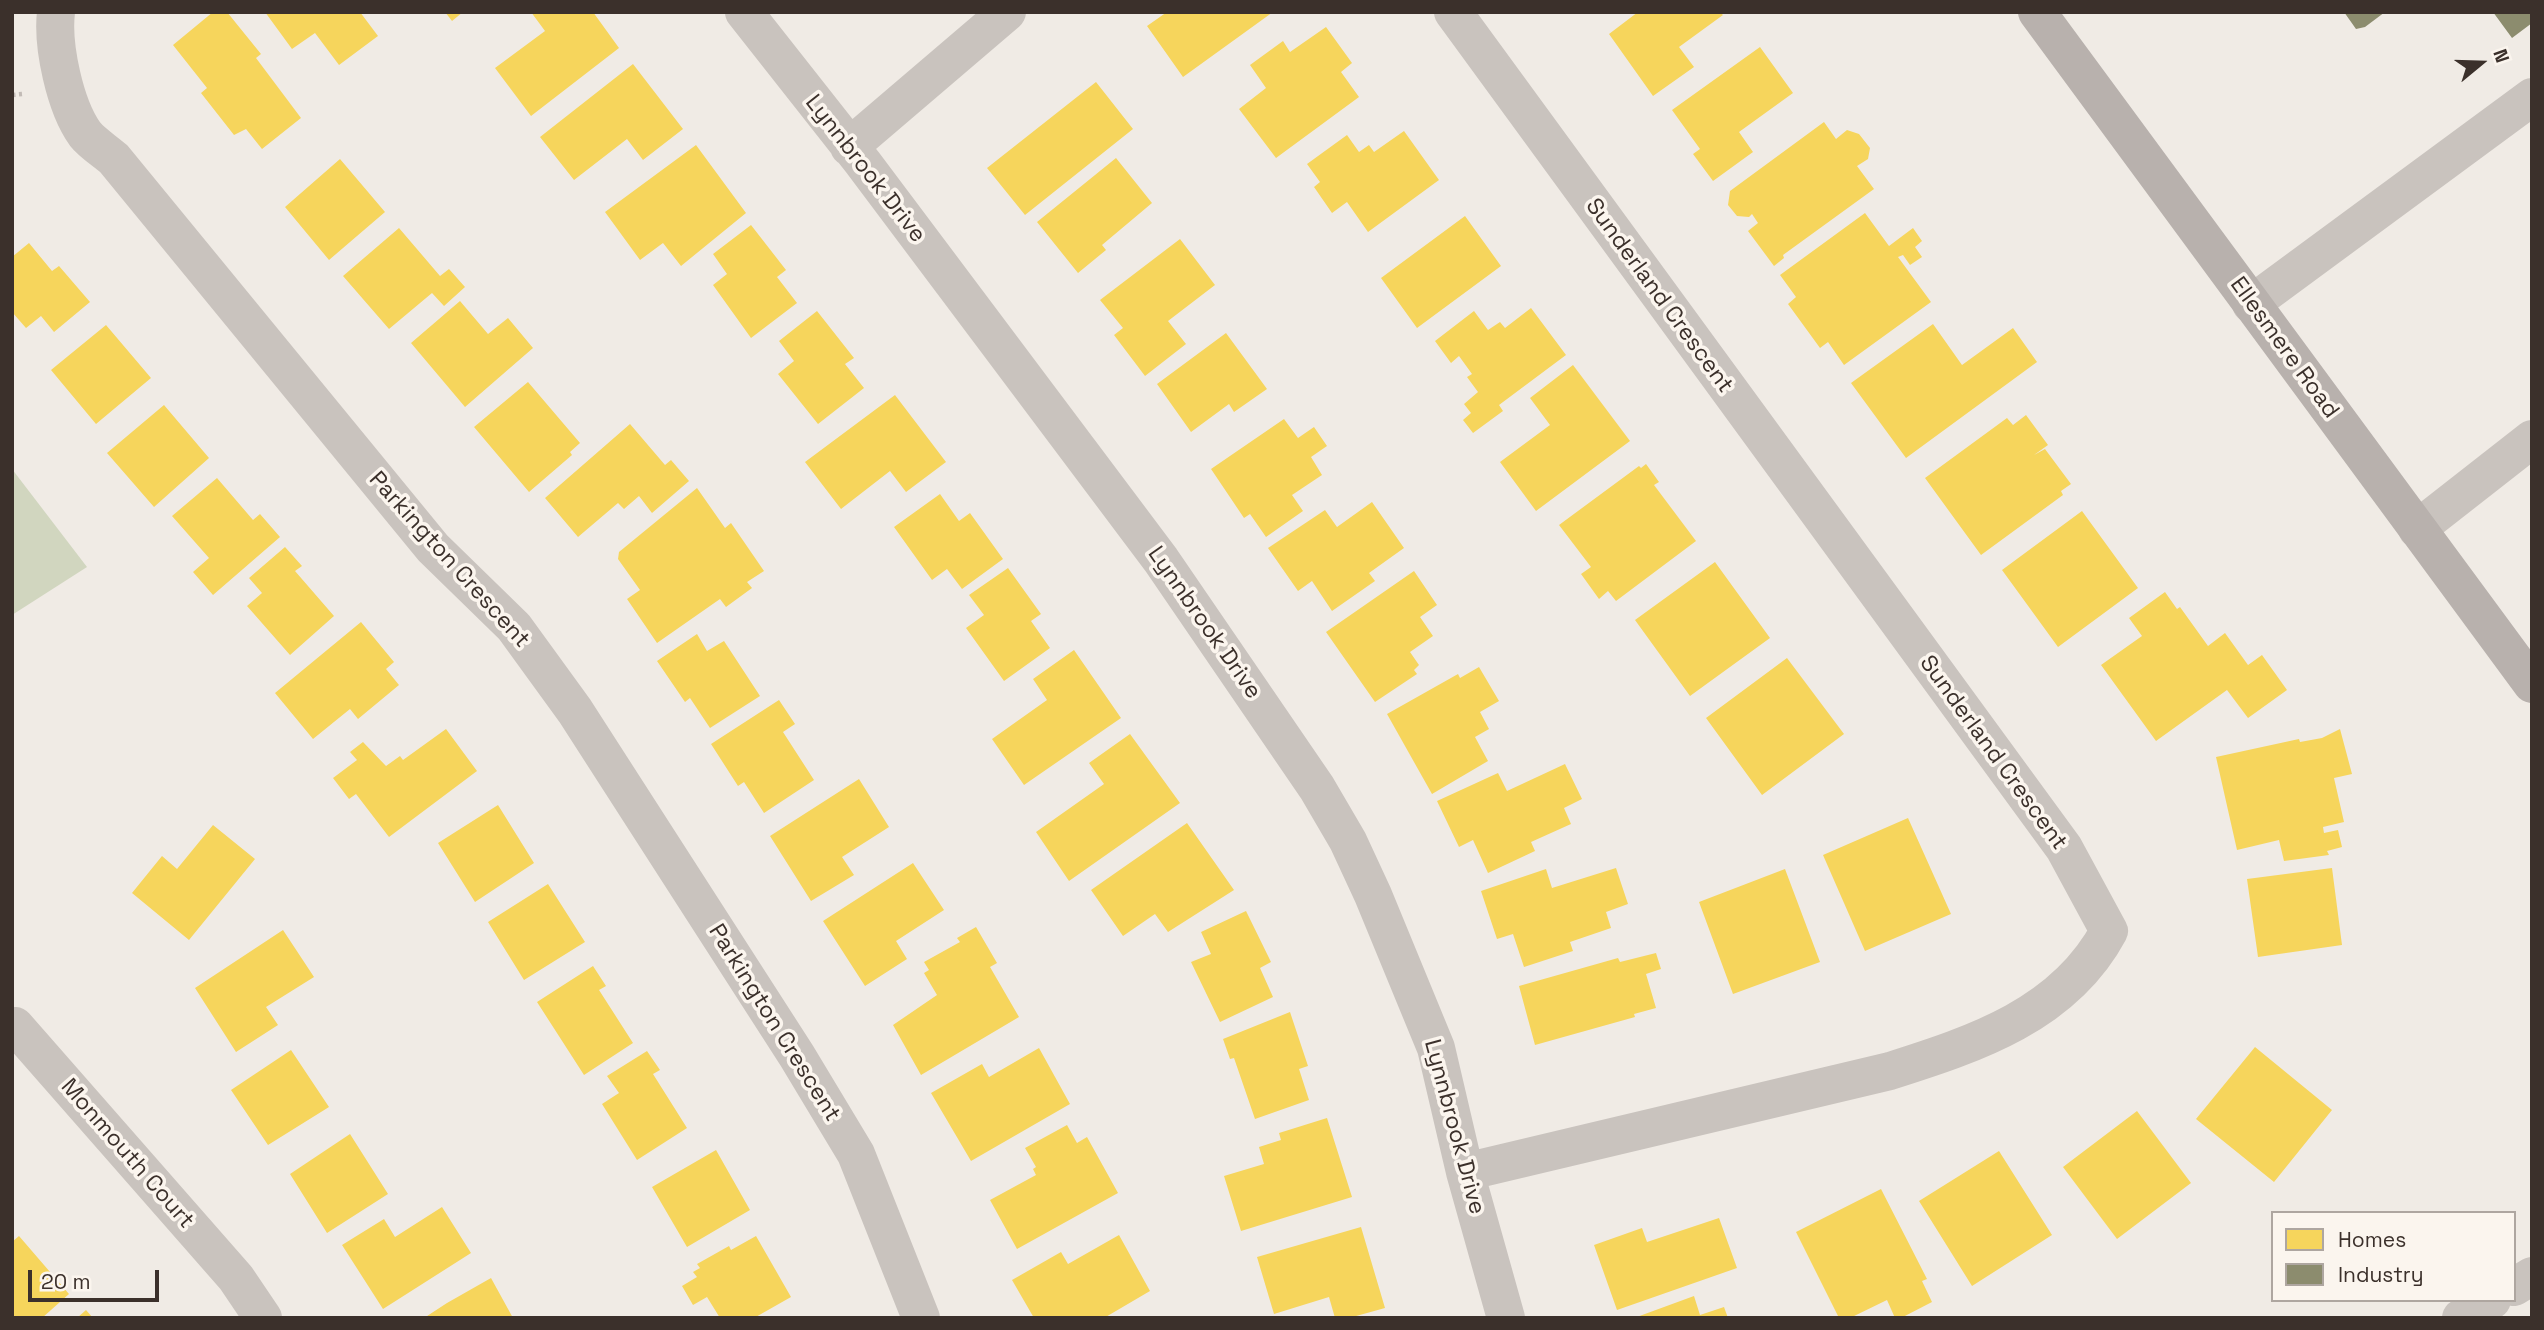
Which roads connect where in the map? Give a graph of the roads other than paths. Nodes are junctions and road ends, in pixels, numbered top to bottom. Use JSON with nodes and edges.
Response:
{"nodes":[{"id":1,"x":56,"y":12,"type":"edge"},
{"id":2,"x":744,"y":12,"type":"edge"},
{"id":3,"x":1007,"y":12,"type":"edge"},
{"id":4,"x":1453,"y":12,"type":"edge"},
{"id":5,"x":2046,"y":15,"type":"edge"},
{"id":6,"x":2532,"y":97,"type":"edge"},
{"id":7,"x":849,"y":147,"type":"junction"},
{"id":8,"x":2251,"y":304,"type":"junction"},
{"id":9,"x":2532,"y":439,"type":"edge"},
{"id":10,"x":2417,"y":529,"type":"junction"},
{"id":11,"x":2532,"y":684,"type":"edge"},
{"id":12,"x":15,"y":1026,"type":"dead end"},
{"id":13,"x":1465,"y":1172,"type":"junction"},
{"id":14,"x":2532,"y":1276,"type":"edge"},
{"id":15,"x":2516,"y":1286,"type":"edge"},
{"id":16,"x":2489,"y":1302,"type":"edge"},
{"id":17,"x":263,"y":1318,"type":"edge"},
{"id":18,"x":922,"y":1318,"type":"edge"},
{"id":19,"x":1506,"y":1318,"type":"edge"},
{"id":20,"x":2461,"y":1318,"type":"edge"}],
"edges":[{"from":1,"to":18,"type":"street","name":"Parkington Crescent"},
{"from":2,"to":7,"type":"street","name":"Lynnbrook Drive"},
{"from":3,"to":7,"type":"street"},
{"from":4,"to":13,"type":"street","name":"Sunderland Crescent"},
{"from":5,"to":8,"type":"main road","name":"Ellesmere Road"},
{"from":6,"to":8,"type":"street"},
{"from":7,"to":13,"type":"street","name":"Lynnbrook Drive"},
{"from":8,"to":10,"type":"main road","name":"Ellesmere Road"},
{"from":9,"to":10,"type":"street"},
{"from":10,"to":11,"type":"main road","name":"Ellesmere Road"},
{"from":12,"to":17,"type":"street","name":"Monmouth Court"},
{"from":13,"to":19,"type":"street","name":"Lynnbrook Drive"},
{"from":14,"to":15,"type":"street"},
{"from":16,"to":20,"type":"street"}]}
